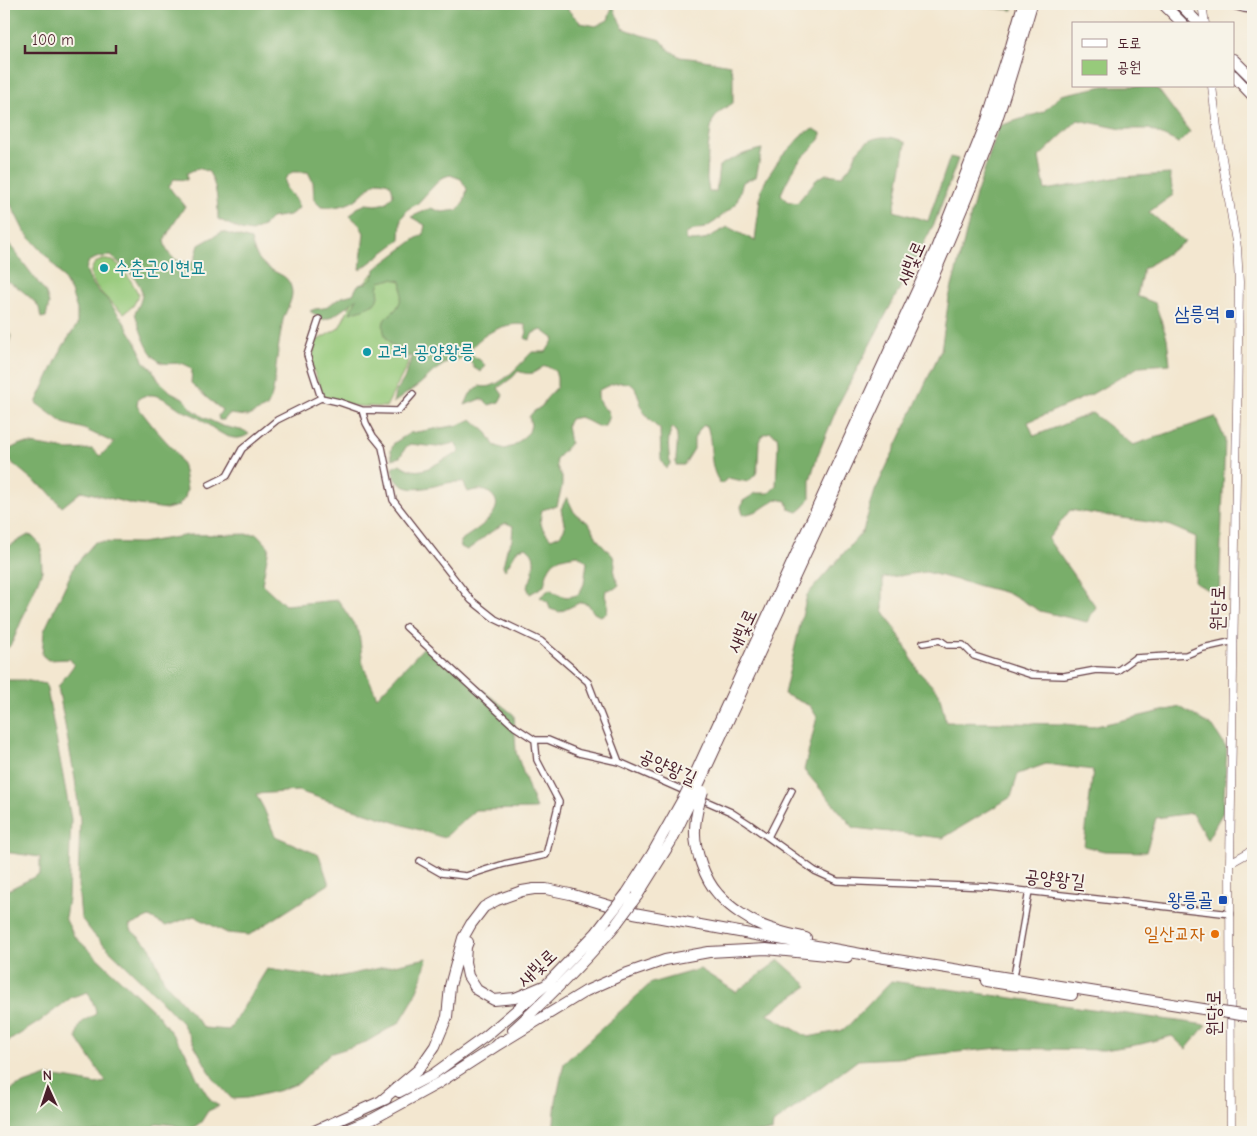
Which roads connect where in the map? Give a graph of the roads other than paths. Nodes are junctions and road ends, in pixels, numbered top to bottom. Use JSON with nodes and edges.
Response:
{"nodes":[{"id":1,"x":1022,"y":4,"type":"edge"},
{"id":2,"x":1032,"y":4,"type":"edge"},
{"id":3,"x":1163,"y":4,"type":"edge"},
{"id":4,"x":1180,"y":4,"type":"edge"},
{"id":5,"x":1202,"y":4,"type":"edge"},
{"id":6,"x":1226,"y":4,"type":"edge"},
{"id":7,"x":1253,"y":10,"type":"edge"},
{"id":8,"x":1181,"y":22,"type":"edge"},
{"id":9,"x":1197,"y":22,"type":"edge"},
{"id":10,"x":1204,"y":22,"type":"edge"},
{"id":11,"x":1234,"y":59,"type":"edge"},
{"id":12,"x":1234,"y":76,"type":"edge"},
{"id":13,"x":1253,"y":79,"type":"edge"},
{"id":14,"x":1212,"y":88,"type":"edge"},
{"id":15,"x":1253,"y":96,"type":"edge"},
{"id":16,"x":973,"y":169,"type":"junction"},
{"id":17,"x":319,"y":319,"type":"dead end"},
{"id":18,"x":413,"y":394,"type":"dead end"},
{"id":19,"x":321,"y":398,"type":"junction"},
{"id":20,"x":362,"y":410,"type":"junction"},
{"id":21,"x":209,"y":485,"type":"dead end"},
{"id":22,"x":406,"y":627,"type":"dead end"},
{"id":23,"x":1234,"y":641,"type":"junction"},
{"id":24,"x":923,"y":643,"type":"dead end"},
{"id":25,"x":534,"y":740,"type":"junction"},
{"id":26,"x":619,"y":762,"type":"junction"},
{"id":27,"x":697,"y":788,"type":"junction"},
{"id":28,"x":792,"y":790,"type":"dead end"},
{"id":29,"x":692,"y":800,"type":"junction"},
{"id":30,"x":768,"y":837,"type":"junction"},
{"id":31,"x":1253,"y":850,"type":"edge"},
{"id":32,"x":420,"y":861,"type":"dead end"},
{"id":33,"x":1230,"y":863,"type":"junction"},
{"id":34,"x":1029,"y":891,"type":"junction"},
{"id":35,"x":632,"y":894,"type":"junction"},
{"id":36,"x":1231,"y":914,"type":"junction"},
{"id":37,"x":872,"y":958,"type":"junction"},
{"id":38,"x":1013,"y":982,"type":"junction"},
{"id":39,"x":546,"y":985,"type":"junction"},
{"id":40,"x":1204,"y":1012,"type":"junction"},
{"id":41,"x":1253,"y":1017,"type":"edge"},
{"id":42,"x":1253,"y":1023,"type":"edge"},
{"id":43,"x":496,"y":1046,"type":"junction"},
{"id":44,"x":381,"y":1102,"type":"junction"},
{"id":45,"x":312,"y":1132,"type":"edge"},
{"id":46,"x":341,"y":1132,"type":"edge"},
{"id":47,"x":1231,"y":1132,"type":"edge"}],
"edges":[{"from":1,"to":16,"type":"highway","name":"새빛로"},
{"from":2,"to":16,"type":"highway","name":"새빛로"},
{"from":3,"to":8,"type":"highway"},
{"from":4,"to":9,"type":"highway"},
{"from":5,"to":10,"type":"main road"},
{"from":6,"to":7,"type":"street"},
{"from":11,"to":13,"type":"highway"},
{"from":12,"to":15,"type":"highway"},
{"from":14,"to":23,"type":"main road","name":"원당로"},
{"from":16,"to":27,"type":"highway","name":"새빛로"},
{"from":16,"to":27,"type":"highway","name":"새빛로"},
{"from":17,"to":19,"type":"street"},
{"from":18,"to":20,"type":"street"},
{"from":19,"to":20,"type":"street"},
{"from":19,"to":21,"type":"street"},
{"from":20,"to":26,"type":"street","name":"공양왕길"},
{"from":22,"to":25,"type":"street"},
{"from":23,"to":24,"type":"street"},
{"from":23,"to":33,"type":"main road","name":"원당로"},
{"from":25,"to":26,"type":"street"},
{"from":25,"to":32,"type":"street"},
{"from":26,"to":30,"type":"street","name":"공양왕길"},
{"from":27,"to":29,"type":"highway","name":"새빛로","bridge":true},
{"from":28,"to":30,"type":"street"},
{"from":29,"to":35,"type":"highway","name":"새빛로"},
{"from":29,"to":37,"type":"highway"},
{"from":30,"to":34,"type":"street","name":"공양왕길"},
{"from":31,"to":33,"type":"main road"},
{"from":33,"to":36,"type":"main road","name":"원당로"},
{"from":34,"to":36,"type":"street","name":"공양왕길"},
{"from":34,"to":38,"type":"street"},
{"from":35,"to":39,"type":"highway","name":"새빛로","bridge":true},
{"from":35,"to":43,"type":"highway","name":"새빛로","bridge":true},
{"from":36,"to":47,"type":"main road","name":"원당로"},
{"from":37,"to":38,"type":"highway"},
{"from":37,"to":39,"type":"highway"},
{"from":37,"to":43,"type":"highway"},
{"from":37,"to":44,"type":"highway"},
{"from":38,"to":40,"type":"highway"},
{"from":39,"to":44,"type":"highway","name":"새빛로"},
{"from":40,"to":41,"type":"highway","bridge":true},
{"from":40,"to":42,"type":"highway"},
{"from":43,"to":46,"type":"highway","name":"새빛로"},
{"from":44,"to":45,"type":"highway","name":"새빛로"}]}
